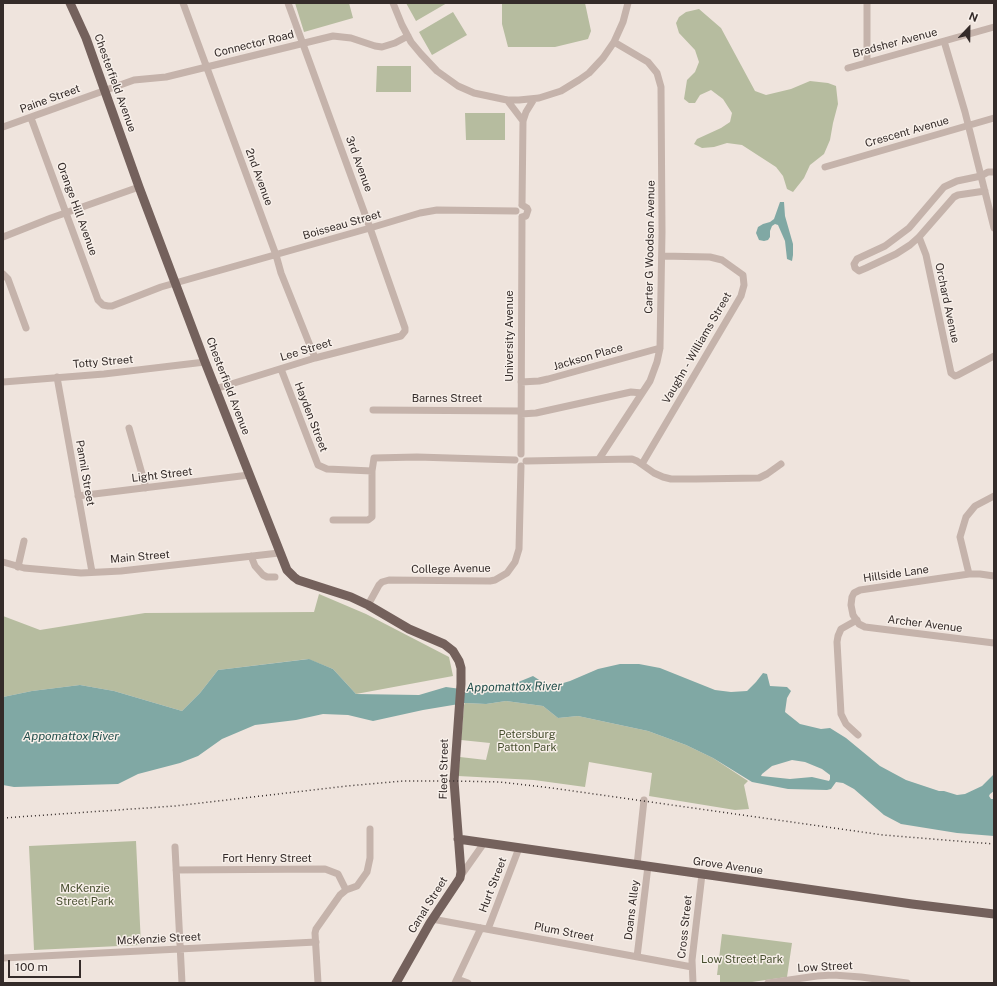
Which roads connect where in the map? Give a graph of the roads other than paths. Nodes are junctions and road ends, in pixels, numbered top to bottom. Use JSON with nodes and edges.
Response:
{"nodes":[{"id":1,"x":70,"y":3,"type":"edge"},
{"id":2,"x":183,"y":3,"type":"edge"},
{"id":3,"x":288,"y":3,"type":"edge"},
{"id":4,"x":393,"y":3,"type":"edge"},
{"id":5,"x":628,"y":3,"type":"edge"},
{"id":6,"x":867,"y":3,"type":"edge"},
{"id":7,"x":994,"y":27,"type":"edge"},
{"id":8,"x":408,"y":36,"type":"junction"},
{"id":9,"x":944,"y":41,"type":"junction"},
{"id":10,"x":614,"y":42,"type":"junction"},
{"id":11,"x":303,"y":43,"type":"junction"},
{"id":12,"x":867,"y":62,"type":"junction"},
{"id":13,"x":206,"y":67,"type":"junction"},
{"id":14,"x":848,"y":68,"type":"dead end"},
{"id":15,"x":105,"y":90,"type":"junction"},
{"id":16,"x":534,"y":99,"type":"junction"},
{"id":17,"x":507,"y":100,"type":"junction"},
{"id":18,"x":31,"y":118,"type":"junction"},
{"id":19,"x":994,"y":118,"type":"edge"},
{"id":20,"x":523,"y":120,"type":"junction"},
{"id":21,"x":968,"y":126,"type":"junction"},
{"id":22,"x":3,"y":127,"type":"edge"},
{"id":23,"x":825,"y":167,"type":"dead end"},
{"id":24,"x":994,"y":172,"type":"edge"},
{"id":25,"x":981,"y":176,"type":"junction"},
{"id":26,"x":139,"y":187,"type":"junction"},
{"id":27,"x":985,"y":191,"type":"junction"},
{"id":28,"x":522,"y":205,"type":"junction"},
{"id":29,"x":516,"y":211,"type":"junction"},
{"id":30,"x":66,"y":213,"type":"junction"},
{"id":31,"x":522,"y":217,"type":"junction"},
{"id":32,"x":370,"y":228,"type":"junction"},
{"id":33,"x":994,"y":228,"type":"edge"},
{"id":34,"x":919,"y":236,"type":"junction"},
{"id":35,"x":3,"y":237,"type":"edge"},
{"id":36,"x":276,"y":255,"type":"junction"},
{"id":37,"x":662,"y":256,"type":"junction"},
{"id":38,"x":3,"y":274,"type":"edge"},
{"id":39,"x":176,"y":283,"type":"junction"},
{"id":40,"x":106,"y":306,"type":"joint"},
{"id":41,"x":26,"y":328,"type":"dead end"},
{"id":42,"x":403,"y":334,"type":"joint"},
{"id":43,"x":660,"y":348,"type":"junction"},
{"id":44,"x":994,"y":356,"type":"edge"},
{"id":45,"x":315,"y":358,"type":"junction"},
{"id":46,"x":205,"y":362,"type":"junction"},
{"id":47,"x":281,"y":369,"type":"junction"},
{"id":48,"x":57,"y":377,"type":"junction"},
{"id":49,"x":3,"y":382,"type":"edge"},
{"id":50,"x":521,"y":382,"type":"junction"},
{"id":51,"x":215,"y":388,"type":"junction"},
{"id":52,"x":642,"y":393,"type":"junction"},
{"id":53,"x":373,"y":410,"type":"dead end"},
{"id":54,"x":521,"y":412,"type":"junction"},
{"id":55,"x":129,"y":428,"type":"dead end"},
{"id":56,"x":521,"y":454,"type":"junction"},
{"id":57,"x":599,"y":459,"type":"junction"},
{"id":58,"x":515,"y":460,"type":"junction"},
{"id":59,"x":524,"y":463,"type":"junction"},
{"id":60,"x":642,"y":464,"type":"junction"},
{"id":61,"x":782,"y":464,"type":"dead end"},
{"id":62,"x":372,"y":471,"type":"junction"},
{"id":63,"x":248,"y":475,"type":"junction"},
{"id":64,"x":146,"y":488,"type":"junction"},
{"id":65,"x":78,"y":496,"type":"junction"},
{"id":66,"x":994,"y":496,"type":"edge"},
{"id":67,"x":333,"y":520,"type":"dead end"},
{"id":68,"x":24,"y":541,"type":"dead end"},
{"id":69,"x":279,"y":553,"type":"junction"},
{"id":70,"x":251,"y":556,"type":"junction"},
{"id":71,"x":3,"y":562,"type":"edge"},
{"id":72,"x":18,"y":567,"type":"junction"},
{"id":73,"x":92,"y":572,"type":"junction"},
{"id":74,"x":969,"y":574,"type":"junction"},
{"id":75,"x":994,"y":576,"type":"edge"},
{"id":76,"x":275,"y":577,"type":"dead end"},
{"id":77,"x":368,"y":604,"type":"junction"},
{"id":78,"x":857,"y":620,"type":"junction"},
{"id":79,"x":994,"y":643,"type":"edge"},
{"id":80,"x":461,"y":684,"type":"joint"},
{"id":81,"x":858,"y":735,"type":"dead end"},
{"id":82,"x":644,"y":800,"type":"dead end"},
{"id":83,"x":370,"y":829,"type":"dead end"},
{"id":84,"x":458,"y":839,"type":"junction"},
{"id":85,"x":484,"y":843,"type":"junction"},
{"id":86,"x":175,"y":847,"type":"dead end"},
{"id":87,"x":519,"y":848,"type":"junction"},
{"id":88,"x":637,"y":865,"type":"junction"},
{"id":89,"x":648,"y":866,"type":"junction"},
{"id":90,"x":176,"y":870,"type":"junction"},
{"id":91,"x":702,"y":874,"type":"junction"},
{"id":92,"x":460,"y":878,"type":"junction"},
{"id":93,"x":346,"y":890,"type":"junction"},
{"id":94,"x":994,"y":914,"type":"edge"},
{"id":95,"x":432,"y":919,"type":"junction"},
{"id":96,"x":484,"y":929,"type":"junction"},
{"id":97,"x":316,"y":942,"type":"junction"},
{"id":98,"x":180,"y":948,"type":"junction"},
{"id":99,"x":637,"y":957,"type":"junction"},
{"id":100,"x":3,"y":958,"type":"edge"},
{"id":101,"x":692,"y":967,"type":"junction"},
{"id":102,"x":456,"y":981,"type":"edge"},
{"id":103,"x":182,"y":983,"type":"edge"},
{"id":104,"x":318,"y":983,"type":"edge"},
{"id":105,"x":396,"y":983,"type":"edge"},
{"id":106,"x":468,"y":983,"type":"edge"},
{"id":107,"x":693,"y":983,"type":"edge"},
{"id":108,"x":768,"y":983,"type":"edge"},
{"id":109,"x":907,"y":983,"type":"edge"}],
"edges":[{"from":1,"to":15,"type":"main road","name":"Chesterfield Avenue"},
{"from":2,"to":13,"type":"street","name":"2nd Avenue"},
{"from":3,"to":11,"type":"street","name":"3rd Avenue"},
{"from":4,"to":8,"type":"street"},
{"from":5,"to":10,"type":"street"},
{"from":6,"to":12,"type":"street"},
{"from":7,"to":9,"type":"street","name":"Bradsher Avenue"},
{"from":8,"to":11,"type":"street","name":"Connector Road"},
{"from":8,"to":17,"type":"street"},
{"from":9,"to":12,"type":"street","name":"Bradsher Avenue"},
{"from":9,"to":21,"type":"street"},
{"from":10,"to":16,"type":"street"},
{"from":10,"to":37,"type":"street","name":"Carter G Woodson Avenue"},
{"from":11,"to":13,"type":"street","name":"Connector Road"},
{"from":11,"to":32,"type":"street","name":"3rd Avenue"},
{"from":12,"to":14,"type":"street","name":"Bradsher Avenue"},
{"from":13,"to":15,"type":"street","name":"Connector Road"},
{"from":13,"to":36,"type":"street","name":"2nd Avenue"},
{"from":15,"to":18,"type":"street","name":"Paine Street"},
{"from":15,"to":26,"type":"main road","name":"Chesterfield Avenue"},
{"from":16,"to":17,"type":"street"},
{"from":16,"to":20,"type":"street","name":"University Avenue"},
{"from":17,"to":20,"type":"street"},
{"from":18,"to":22,"type":"street","name":"Paine Street"},
{"from":18,"to":30,"type":"street","name":"Orange Hill Avenue"},
{"from":19,"to":21,"type":"street","name":"Crescent Avenue"},
{"from":20,"to":28,"type":"street","name":"University Avenue"},
{"from":21,"to":23,"type":"street","name":"Crescent Avenue"},
{"from":21,"to":25,"type":"street"},
{"from":24,"to":25,"type":"street"},
{"from":25,"to":27,"type":"street"},
{"from":25,"to":34,"type":"street"},
{"from":26,"to":30,"type":"street"},
{"from":26,"to":39,"type":"main road","name":"Chesterfield Avenue"},
{"from":27,"to":33,"type":"street"},
{"from":27,"to":34,"type":"street"},
{"from":28,"to":29,"type":"street"},
{"from":28,"to":31,"type":"street","name":"University Avenue"},
{"from":29,"to":31,"type":"street"},
{"from":29,"to":32,"type":"street","name":"Boisseau Street"},
{"from":30,"to":35,"type":"street"},
{"from":30,"to":40,"type":"street","name":"Orange Hill Avenue"},
{"from":31,"to":50,"type":"street","name":"University Avenue"},
{"from":32,"to":36,"type":"street","name":"Boisseau Street"},
{"from":32,"to":42,"type":"street","name":"3rd Avenue"},
{"from":34,"to":44,"type":"street","name":"Orchard Avenue"},
{"from":36,"to":39,"type":"street","name":"Boisseau Street"},
{"from":36,"to":45,"type":"street","name":"2nd Avenue"},
{"from":37,"to":43,"type":"street","name":"Carter G Woodson Avenue"},
{"from":37,"to":60,"type":"street","name":"Vaughn - Williams Street"},
{"from":38,"to":41,"type":"street"},
{"from":39,"to":40,"type":"street","name":"Boisseau Street"},
{"from":39,"to":46,"type":"main road","name":"Chesterfield Avenue"},
{"from":42,"to":45,"type":"street","name":"Lee Street"},
{"from":43,"to":50,"type":"street","name":"Jackson Place"},
{"from":43,"to":52,"type":"street","name":"Carter G Woodson Avenue"},
{"from":45,"to":47,"type":"street","name":"Lee Street"},
{"from":46,"to":48,"type":"street","name":"Totty Street"},
{"from":46,"to":51,"type":"main road","name":"Chesterfield Avenue"},
{"from":47,"to":51,"type":"street","name":"Lee Street"},
{"from":47,"to":62,"type":"street","name":"Hayden Street"},
{"from":48,"to":49,"type":"street","name":"Totty Street"},
{"from":48,"to":65,"type":"street","name":"Pannil Street"},
{"from":50,"to":54,"type":"street","name":"University Avenue"},
{"from":51,"to":63,"type":"main road","name":"Chesterfield Avenue"},
{"from":52,"to":54,"type":"street","name":"Barnes Street"},
{"from":52,"to":57,"type":"street","name":"Carter G Woodson Avenue"},
{"from":53,"to":54,"type":"street","name":"Barnes Street"},
{"from":54,"to":56,"type":"street","name":"University Avenue"},
{"from":55,"to":64,"type":"street"},
{"from":56,"to":58,"type":"street"},
{"from":56,"to":59,"type":"street"},
{"from":57,"to":59,"type":"street"},
{"from":57,"to":60,"type":"street"},
{"from":58,"to":59,"type":"street"},
{"from":58,"to":62,"type":"street"},
{"from":59,"to":77,"type":"street","name":"College Avenue"},
{"from":60,"to":61,"type":"street"},
{"from":62,"to":67,"type":"street"},
{"from":63,"to":64,"type":"street","name":"Light Street"},
{"from":63,"to":69,"type":"main road","name":"Chesterfield Avenue"},
{"from":64,"to":65,"type":"street","name":"Light Street"},
{"from":65,"to":73,"type":"street","name":"Pannil Street"},
{"from":66,"to":74,"type":"street"},
{"from":68,"to":72,"type":"street"},
{"from":69,"to":70,"type":"street","name":"Main Street"},
{"from":69,"to":77,"type":"main road","name":"Chesterfield Avenue"},
{"from":70,"to":73,"type":"street","name":"Main Street"},
{"from":70,"to":76,"type":"street"},
{"from":71,"to":72,"type":"street","name":"Main Street"},
{"from":72,"to":73,"type":"street","name":"Main Street"},
{"from":74,"to":75,"type":"street"},
{"from":74,"to":78,"type":"street","name":"Hillside Lane"},
{"from":77,"to":80,"type":"main road","name":"Chesterfield Avenue"},
{"from":78,"to":79,"type":"street","name":"Archer Avenue"},
{"from":78,"to":81,"type":"street"},
{"from":80,"to":84,"type":"main road","name":"Fleet Street"},
{"from":82,"to":88,"type":"street"},
{"from":83,"to":93,"type":"street"},
{"from":84,"to":85,"type":"main road","name":"Grove Avenue"},
{"from":84,"to":92,"type":"main road","name":"Fleet Street"},
{"from":85,"to":87,"type":"main road","name":"Grove Avenue"},
{"from":85,"to":92,"type":"street","name":"Canal Street"},
{"from":86,"to":90,"type":"street"},
{"from":87,"to":88,"type":"main road","name":"Grove Avenue"},
{"from":87,"to":96,"type":"street","name":"Hurt Street"},
{"from":88,"to":89,"type":"main road","name":"Grove Avenue"},
{"from":89,"to":91,"type":"main road","name":"Grove Avenue"},
{"from":89,"to":99,"type":"street","name":"Doans Alley"},
{"from":90,"to":93,"type":"street","name":"Fort Henry Street"},
{"from":90,"to":98,"type":"street"},
{"from":91,"to":94,"type":"main road","name":"Grove Avenue"},
{"from":91,"to":101,"type":"street","name":"Cross Street"},
{"from":92,"to":95,"type":"main road","name":"Canal Street"},
{"from":93,"to":97,"type":"street"},
{"from":95,"to":96,"type":"street","name":"Plum Street"},
{"from":95,"to":105,"type":"main road","name":"Canal Street"},
{"from":96,"to":99,"type":"street","name":"Plum Street"},
{"from":96,"to":102,"type":"street","name":"Hurt Street"},
{"from":97,"to":98,"type":"street","name":"McKenzie Street"},
{"from":97,"to":104,"type":"street"},
{"from":98,"to":100,"type":"street","name":"McKenzie Street"},
{"from":98,"to":103,"type":"street"},
{"from":99,"to":101,"type":"street","name":"Plum Street"},
{"from":101,"to":107,"type":"street","name":"Cross Street"},
{"from":102,"to":106,"type":"street"},
{"from":108,"to":109,"type":"street","name":"Low Street"}]}
